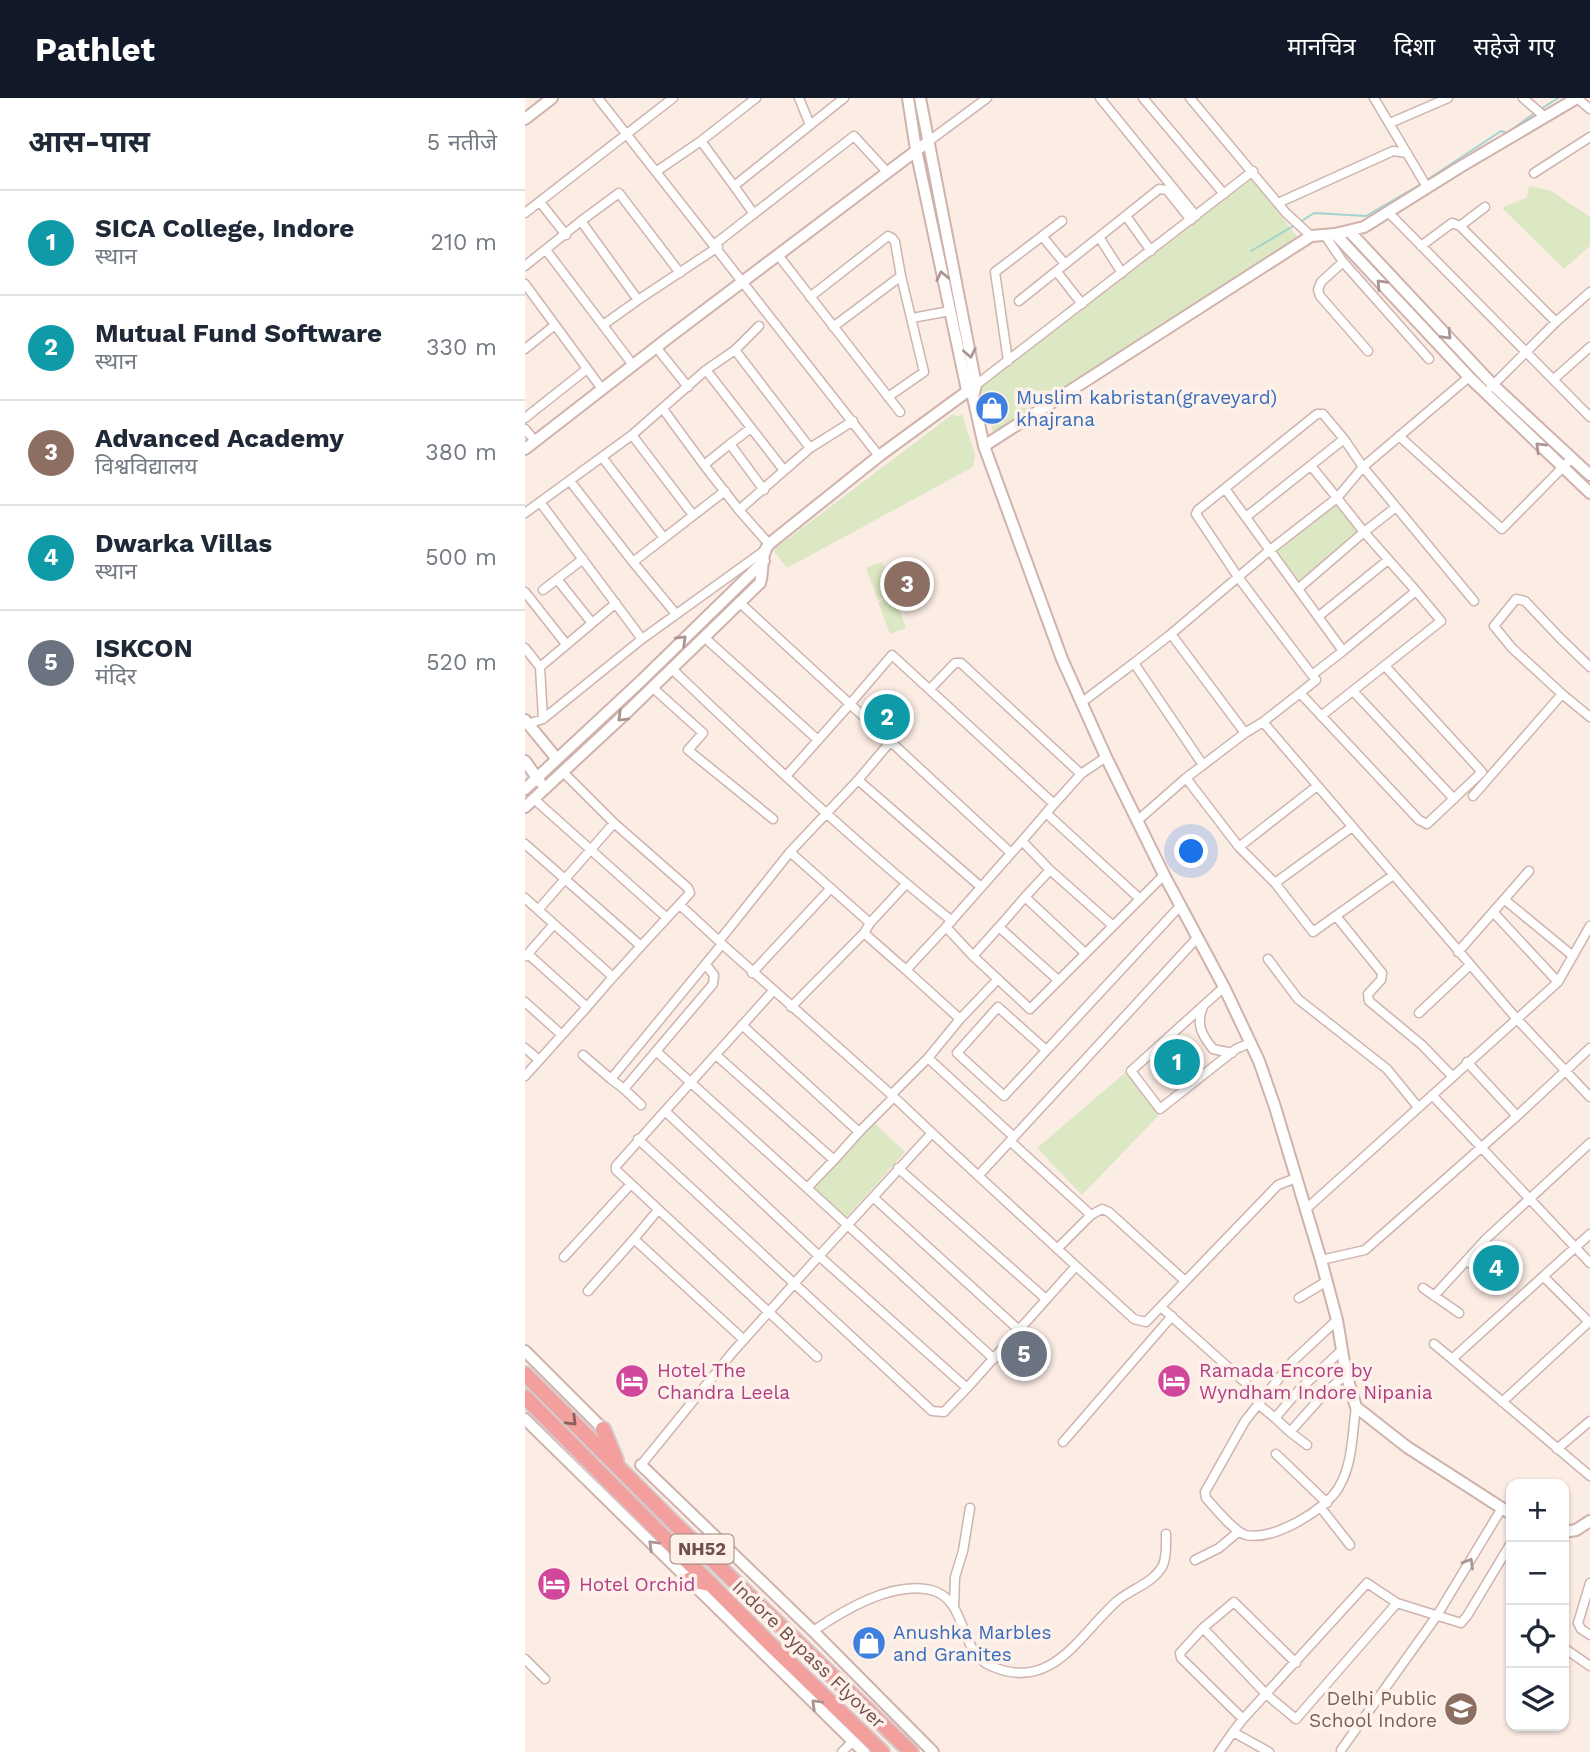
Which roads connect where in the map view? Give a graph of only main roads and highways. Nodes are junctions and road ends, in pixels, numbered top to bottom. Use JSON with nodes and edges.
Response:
{"nodes":[{"id":1,"x":525,"y":1374,"type":"edge"},
{"id":2,"x":525,"y":1397,"type":"edge"},
{"id":3,"x":603,"y":1429,"type":"road end"},
{"id":4,"x":619,"y":1468,"type":"junction"},
{"id":5,"x":689,"y":1580,"type":"road end"},
{"id":6,"x":711,"y":1584,"type":"junction"},
{"id":7,"x":881,"y":1752,"type":"edge"},
{"id":8,"x":911,"y":1752,"type":"edge"}],
"edges":[{"from":1,"to":4,"type":"highway","number":"NH52","one_way":true},
{"from":2,"to":6,"type":"highway","name":"Indore Bypass Flyover","number":"NH52"},
{"from":3,"to":4,"type":"highway"},
{"from":4,"to":8,"type":"highway","name":"Indore Bypass Flyover","number":"NH52"},
{"from":5,"to":6,"type":"highway"},
{"from":6,"to":7,"type":"highway","name":"Indore Bypass Flyover","number":"NH52"}]}
